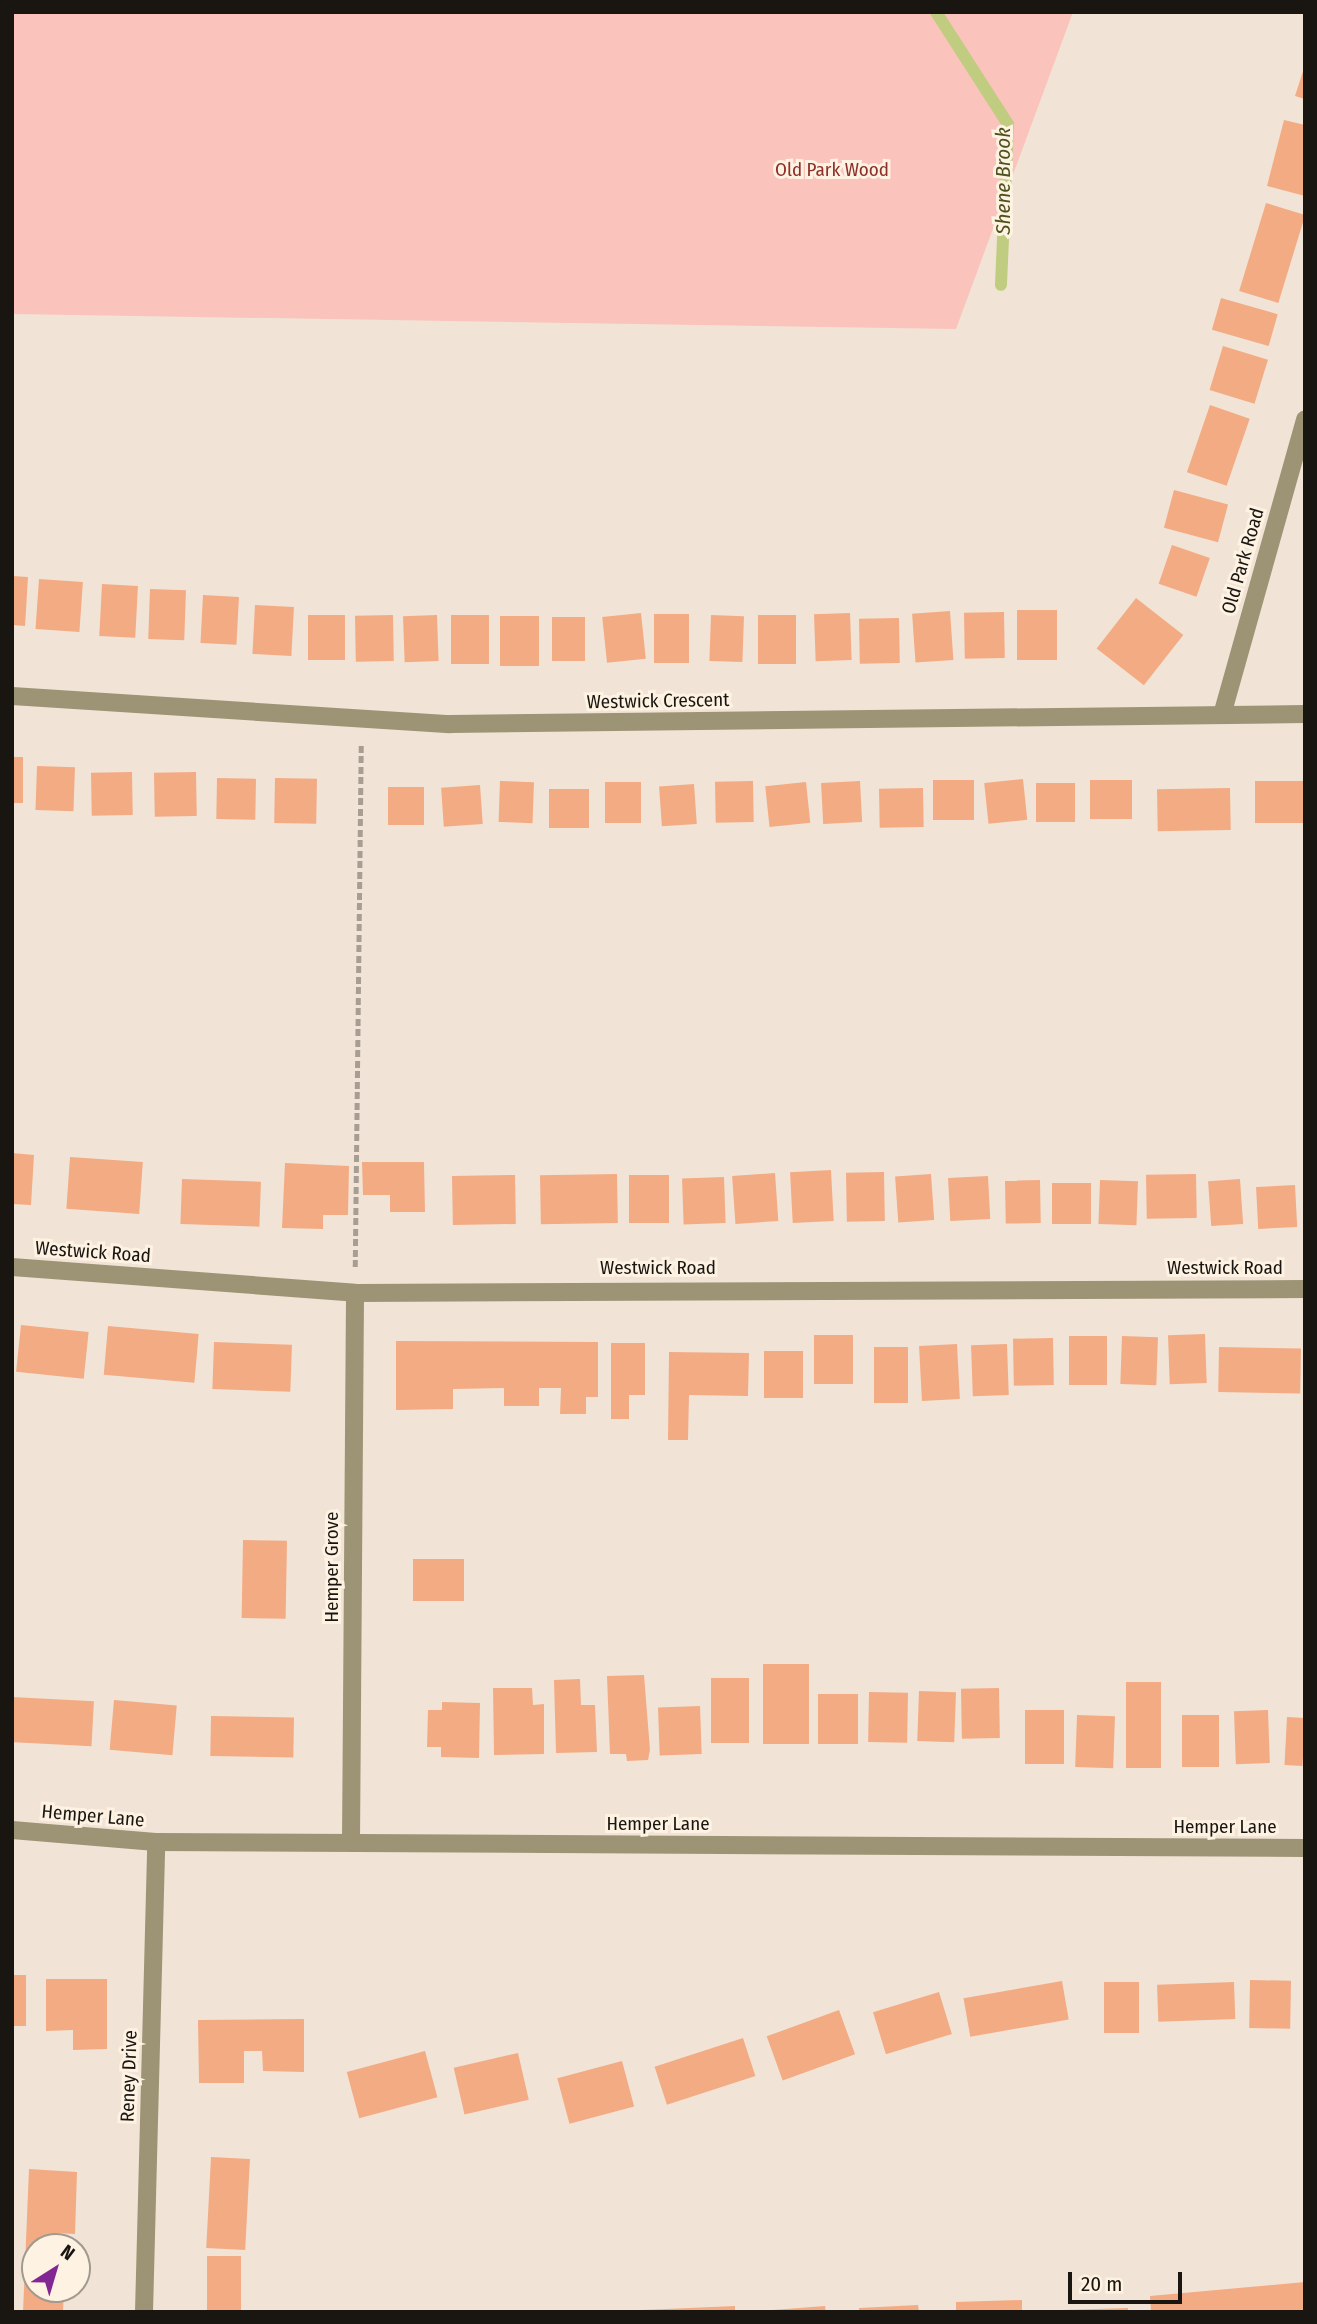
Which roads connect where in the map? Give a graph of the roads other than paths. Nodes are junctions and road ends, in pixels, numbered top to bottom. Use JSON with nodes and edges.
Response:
{"nodes":[{"id":1,"x":1305,"y":419,"type":"edge"},
{"id":2,"x":12,"y":696,"type":"edge"},
{"id":3,"x":1305,"y":714,"type":"edge"},
{"id":4,"x":1223,"y":715,"type":"junction"},
{"id":5,"x":12,"y":1267,"type":"edge"},
{"id":6,"x":1305,"y":1289,"type":"edge"},
{"id":7,"x":355,"y":1293,"type":"junction"},
{"id":8,"x":12,"y":1830,"type":"edge"},
{"id":9,"x":156,"y":1842,"type":"junction"},
{"id":10,"x":352,"y":1842,"type":"junction"},
{"id":11,"x":1305,"y":1849,"type":"edge"},
{"id":12,"x":144,"y":2312,"type":"edge"}],
"edges":[{"from":1,"to":4,"type":"street","name":"Old Park Road"},
{"from":2,"to":4,"type":"street","name":"Westwick Crescent"},
{"from":3,"to":4,"type":"street","name":"Westwick Crescent"},
{"from":5,"to":7,"type":"street","name":"Westwick Road"},
{"from":6,"to":7,"type":"street","name":"Westwick Road"},
{"from":7,"to":10,"type":"street","name":"Hemper Grove"},
{"from":8,"to":9,"type":"street","name":"Hemper Lane"},
{"from":9,"to":10,"type":"street","name":"Hemper Lane"},
{"from":9,"to":12,"type":"street","name":"Reney Drive"},
{"from":10,"to":11,"type":"street","name":"Hemper Lane"}]}
